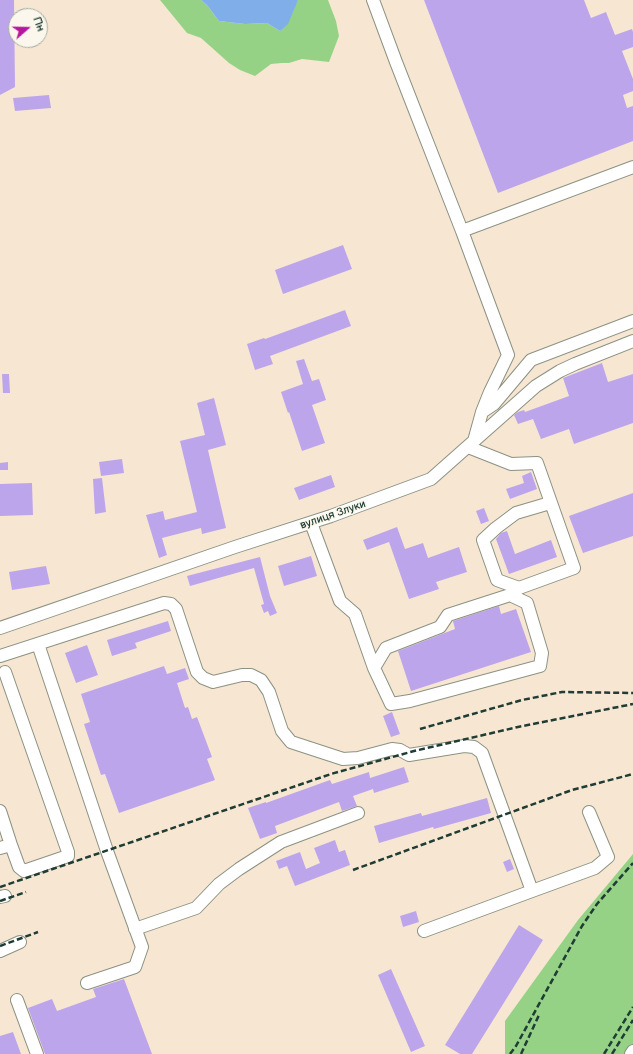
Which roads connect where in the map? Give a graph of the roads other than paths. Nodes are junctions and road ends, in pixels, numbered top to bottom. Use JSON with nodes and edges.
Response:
{"nodes":[{"id":1,"x":373,"y":0,"type":"edge"},
{"id":2,"x":633,"y":167,"type":"edge"},
{"id":3,"x":462,"y":231,"type":"junction"},
{"id":4,"x":633,"y":321,"type":"edge"},
{"id":5,"x":633,"y":341,"type":"edge"},
{"id":6,"x":482,"y":412,"type":"junction"},
{"id":7,"x":471,"y":444,"type":"junction"},
{"id":8,"x":550,"y":502,"type":"junction"},
{"id":9,"x":311,"y":523,"type":"junction"},
{"id":10,"x":0,"y":628,"type":"edge"},
{"id":11,"x":38,"y":644,"type":"junction"},
{"id":12,"x":0,"y":656,"type":"edge"},
{"id":13,"x":374,"y":668,"type":"junction"},
{"id":14,"x":5,"y":672,"type":"dead end"},
{"id":15,"x":0,"y":811,"type":"edge"},
{"id":16,"x":589,"y":812,"type":"dead end"},
{"id":17,"x":358,"y":813,"type":"dead end"},
{"id":18,"x":6,"y":847,"type":"edge"},
{"id":19,"x":534,"y":891,"type":"junction"},
{"id":20,"x":135,"y":929,"type":"junction"},
{"id":21,"x":424,"y":931,"type":"dead end"},
{"id":22,"x":20,"y":942,"type":"dead end"},
{"id":23,"x":0,"y":951,"type":"edge"},
{"id":24,"x":87,"y":983,"type":"dead end"},
{"id":25,"x":17,"y":1000,"type":"dead end"},
{"id":26,"x":633,"y":1051,"type":"edge"},
{"id":27,"x":37,"y":1054,"type":"edge"},
{"id":28,"x":631,"y":1054,"type":"edge"}],
"edges":[{"from":1,"to":3,"type":"street"},
{"from":2,"to":3,"type":"street"},
{"from":3,"to":6,"type":"street"},
{"from":4,"to":6,"type":"street"},
{"from":5,"to":7,"type":"street","name":"вулиця Злуки"},
{"from":6,"to":7,"type":"street"},
{"from":7,"to":8,"type":"street"},
{"from":7,"to":9,"type":"street","name":"вулиця Злуки"},
{"from":8,"to":8,"type":"street"},
{"from":9,"to":10,"type":"street","name":"вулиця Злуки"},
{"from":9,"to":13,"type":"street"},
{"from":11,"to":12,"type":"street"},
{"from":11,"to":19,"type":"street"},
{"from":11,"to":20,"type":"street"},
{"from":13,"to":13,"type":"street"},
{"from":14,"to":18,"type":"street"},
{"from":15,"to":18,"type":"street"},
{"from":16,"to":19,"type":"street"},
{"from":17,"to":20,"type":"street"},
{"from":19,"to":21,"type":"street"},
{"from":20,"to":24,"type":"street"},
{"from":22,"to":23,"type":"street"},
{"from":25,"to":27,"type":"street"},
{"from":26,"to":28,"type":"street"}]}
